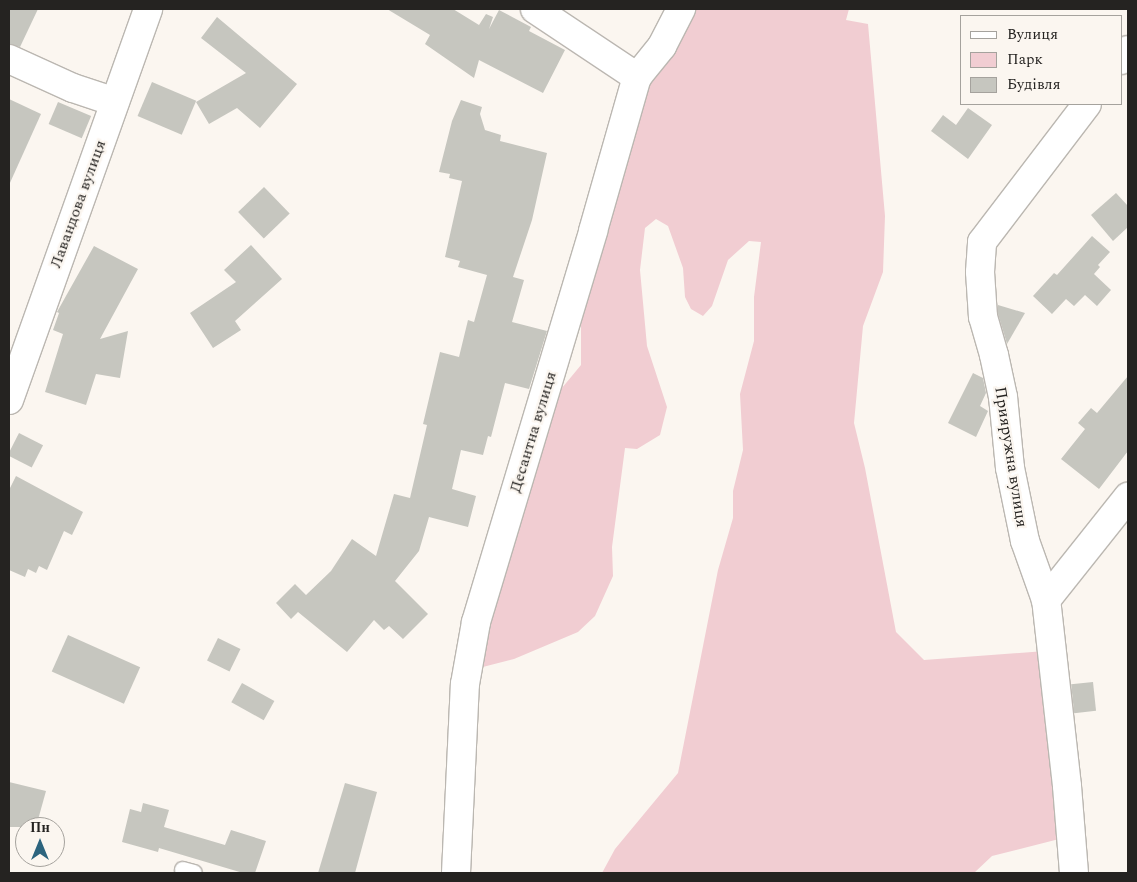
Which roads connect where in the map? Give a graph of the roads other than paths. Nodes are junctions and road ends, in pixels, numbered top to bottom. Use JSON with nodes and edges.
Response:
{"nodes":[{"id":1,"x":148,"y":9,"type":"edge"},
{"id":2,"x":535,"y":9,"type":"edge"},
{"id":3,"x":681,"y":9,"type":"edge"},
{"id":4,"x":9,"y":59,"type":"edge"},
{"id":5,"x":637,"y":77,"type":"junction"},
{"id":6,"x":115,"y":102,"type":"junction"},
{"id":7,"x":1086,"y":105,"type":"edge"},
{"id":8,"x":9,"y":400,"type":"edge"},
{"id":9,"x":1128,"y":497,"type":"edge"},
{"id":10,"x":1046,"y":600,"type":"junction"},
{"id":11,"x":456,"y":873,"type":"edge"},
{"id":12,"x":1074,"y":873,"type":"edge"}],
"edges":[{"from":1,"to":6,"type":"street","name":"Лавандова вулиця"},
{"from":2,"to":5,"type":"street"},
{"from":3,"to":5,"type":"street","name":"Десантна вулиця"},
{"from":4,"to":6,"type":"street"},
{"from":5,"to":11,"type":"street","name":"Десантна вулиця"},
{"from":6,"to":8,"type":"street","name":"Лавандова вулиця"},
{"from":7,"to":10,"type":"street","name":"Прияружна вулиця"},
{"from":9,"to":10,"type":"street"},
{"from":10,"to":12,"type":"street","name":"Прияружна вулиця"}]}
